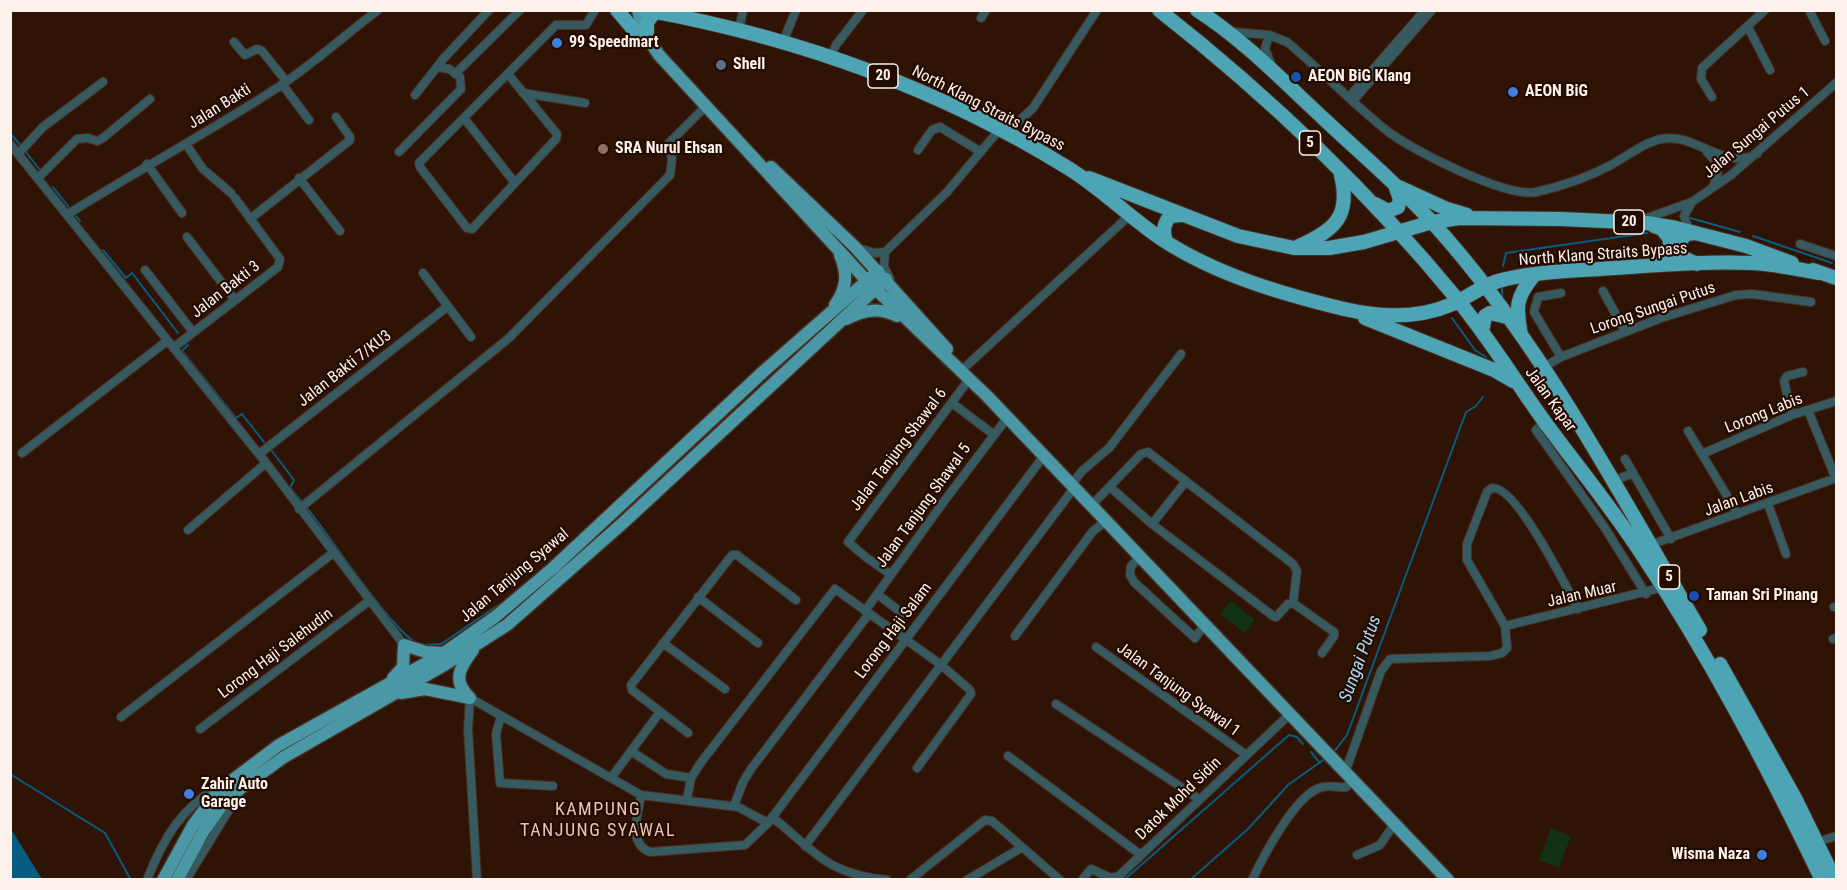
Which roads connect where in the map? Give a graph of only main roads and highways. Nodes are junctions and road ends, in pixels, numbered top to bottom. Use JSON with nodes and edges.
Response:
{"nodes":[{"id":1,"x":617,"y":10,"type":"edge"},
{"id":2,"x":633,"y":10,"type":"edge"},
{"id":3,"x":638,"y":10,"type":"edge"},
{"id":4,"x":1159,"y":10,"type":"edge"},
{"id":5,"x":1197,"y":10,"type":"edge"},
{"id":6,"x":650,"y":11,"type":"edge"},
{"id":7,"x":681,"y":13,"type":"edge"},
{"id":8,"x":643,"y":37,"type":"junction"},
{"id":9,"x":710,"y":110,"type":"junction"},
{"id":10,"x":1072,"y":170,"type":"junction"},
{"id":11,"x":1340,"y":173,"type":"junction"},
{"id":12,"x":1395,"y":185,"type":"junction"},
{"id":13,"x":1365,"y":197,"type":"junction"},
{"id":14,"x":1184,"y":215,"type":"junction"},
{"id":15,"x":1476,"y":218,"type":"junction"},
{"id":16,"x":1432,"y":222,"type":"junction"},
{"id":17,"x":1647,"y":223,"type":"junction"},
{"id":18,"x":1400,"y":232,"type":"junction"},
{"id":19,"x":1693,"y":232,"type":"junction"},
{"id":20,"x":1166,"y":242,"type":"junction"},
{"id":21,"x":837,"y":247,"type":"junction"},
{"id":22,"x":1294,"y":248,"type":"junction"},
{"id":23,"x":1699,"y":264,"type":"junction"},
{"id":24,"x":1655,"y":265,"type":"junction"},
{"id":25,"x":1819,"y":273,"type":"junction"},
{"id":26,"x":1535,"y":274,"type":"junction"},
{"id":27,"x":882,"y":275,"type":"junction"},
{"id":28,"x":1836,"y":278,"type":"edge"},
{"id":29,"x":870,"y":285,"type":"junction"},
{"id":30,"x":1485,"y":286,"type":"junction"},
{"id":31,"x":1458,"y":300,"type":"junction"},
{"id":32,"x":1348,"y":310,"type":"junction"},
{"id":33,"x":1507,"y":317,"type":"junction"},
{"id":34,"x":830,"y":322,"type":"junction"},
{"id":35,"x":915,"y":329,"type":"junction"},
{"id":36,"x":1482,"y":332,"type":"junction"},
{"id":37,"x":1522,"y":339,"type":"junction"},
{"id":38,"x":966,"y":374,"type":"junction"},
{"id":39,"x":1517,"y":384,"type":"junction"},
{"id":40,"x":479,"y":642,"type":"junction"},
{"id":41,"x":444,"y":653,"type":"junction"},
{"id":42,"x":391,"y":688,"type":"junction"},
{"id":43,"x":207,"y":816,"type":"junction"},
{"id":44,"x":1831,"y":875,"type":"edge"},
{"id":45,"x":163,"y":879,"type":"edge"},
{"id":46,"x":177,"y":879,"type":"edge"},
{"id":47,"x":1448,"y":879,"type":"edge"}],
"edges":[{"from":1,"to":8,"type":"highway"},
{"from":2,"to":8,"type":"main road"},
{"from":3,"to":8,"type":"main road"},
{"from":4,"to":11,"type":"highway","name":"Jalan Kapar","number":"5"},
{"from":5,"to":12,"type":"highway","name":"Jalan Kapar","number":"5"},
{"from":6,"to":7,"type":"highway","name":"North Klang Straits Bypass","number":"20"},
{"from":6,"to":8,"type":"highway"},
{"from":7,"to":10,"type":"highway","name":"North Klang Straits Bypass","number":"20"},
{"from":8,"to":9,"type":"main road"},
{"from":9,"to":21,"type":"main road"},
{"from":9,"to":27,"type":"main road"},
{"from":10,"to":14,"type":"highway","name":"North Klang Straits Bypass","number":"20"},
{"from":10,"to":20,"type":"highway","name":"North Klang Straits Bypass","number":"20"},
{"from":11,"to":13,"type":"highway","name":"Jalan Kapar","number":"5"},
{"from":11,"to":22,"type":"highway"},
{"from":12,"to":13,"type":"highway"},
{"from":12,"to":15,"type":"highway"},
{"from":12,"to":16,"type":"highway","name":"Jalan Kapar","number":"5"},
{"from":13,"to":18,"type":"highway","name":"Jalan Kapar","number":"5"},
{"from":14,"to":20,"type":"highway"},
{"from":14,"to":22,"type":"highway","name":"North Klang Straits Bypass","number":"20"},
{"from":15,"to":16,"type":"highway","name":"North Klang Straits Bypass","number":"20"},
{"from":15,"to":17,"type":"highway","name":"North Klang Straits Bypass","number":"20"},
{"from":16,"to":18,"type":"highway","name":"North Klang Straits Bypass","number":"20"},
{"from":16,"to":30,"type":"highway","name":"Jalan Kapar","number":"5"},
{"from":17,"to":19,"type":"highway","name":"North Klang Straits Bypass","number":"20"},
{"from":17,"to":24,"type":"highway"},
{"from":18,"to":22,"type":"highway","name":"North Klang Straits Bypass","number":"20"},
{"from":18,"to":31,"type":"highway","name":"Jalan Kapar","number":"5"},
{"from":19,"to":23,"type":"highway"},
{"from":19,"to":25,"type":"highway","name":"North Klang Straits Bypass","number":"20"},
{"from":20,"to":32,"type":"highway","name":"North Klang Straits Bypass","number":"20"},
{"from":21,"to":29,"type":"main road"},
{"from":21,"to":34,"type":"main road"},
{"from":23,"to":24,"type":"highway","name":"North Klang Straits Bypass","number":"20"},
{"from":23,"to":25,"type":"highway","name":"North Klang Straits Bypass","number":"20"},
{"from":24,"to":26,"type":"highway","name":"North Klang Straits Bypass","number":"20"},
{"from":25,"to":28,"type":"highway","name":"North Klang Straits Bypass","number":"20"},
{"from":26,"to":30,"type":"highway","name":"North Klang Straits Bypass","number":"20"},
{"from":26,"to":37,"type":"highway"},
{"from":27,"to":29,"type":"main road","name":"Jalan Tanjung Syawal"},
{"from":27,"to":38,"type":"main road"},
{"from":29,"to":34,"type":"main road","name":"Jalan Tanjung Syawal"},
{"from":29,"to":35,"type":"main road"},
{"from":30,"to":31,"type":"highway","name":"North Klang Straits Bypass","number":"20"},
{"from":30,"to":33,"type":"highway","name":"Jalan Kapar","number":"5"},
{"from":31,"to":32,"type":"highway","name":"North Klang Straits Bypass","number":"20"},
{"from":31,"to":36,"type":"highway","name":"Jalan Kapar","number":"5"},
{"from":32,"to":39,"type":"highway"},
{"from":33,"to":36,"type":"highway"},
{"from":33,"to":37,"type":"highway","name":"Jalan Kapar","number":"5"},
{"from":34,"to":35,"type":"main road"},
{"from":34,"to":40,"type":"main road","name":"Jalan Tanjung Syawal"},
{"from":34,"to":41,"type":"main road","name":"Jalan Tanjung Syawal"},
{"from":35,"to":38,"type":"main road"},
{"from":36,"to":39,"type":"highway","name":"Jalan Kapar","number":"5"},
{"from":37,"to":44,"type":"highway","name":"Jalan Kapar","number":"5"},
{"from":38,"to":47,"type":"main road"},
{"from":39,"to":44,"type":"highway","name":"Jalan Kapar","number":"5"},
{"from":40,"to":42,"type":"main road","name":"Jalan Tanjung Syawal"},
{"from":40,"to":42,"type":"main road"},
{"from":41,"to":42,"type":"main road","name":"Jalan Tanjung Syawal"},
{"from":41,"to":42,"type":"main road"},
{"from":42,"to":43,"type":"main road","name":"Jalan Tanjung Syawal"},
{"from":43,"to":45,"type":"main road","name":"Jalan Tanjung Syawal"},
{"from":43,"to":46,"type":"main road","name":"Jalan Tanjung Syawal"}]}
